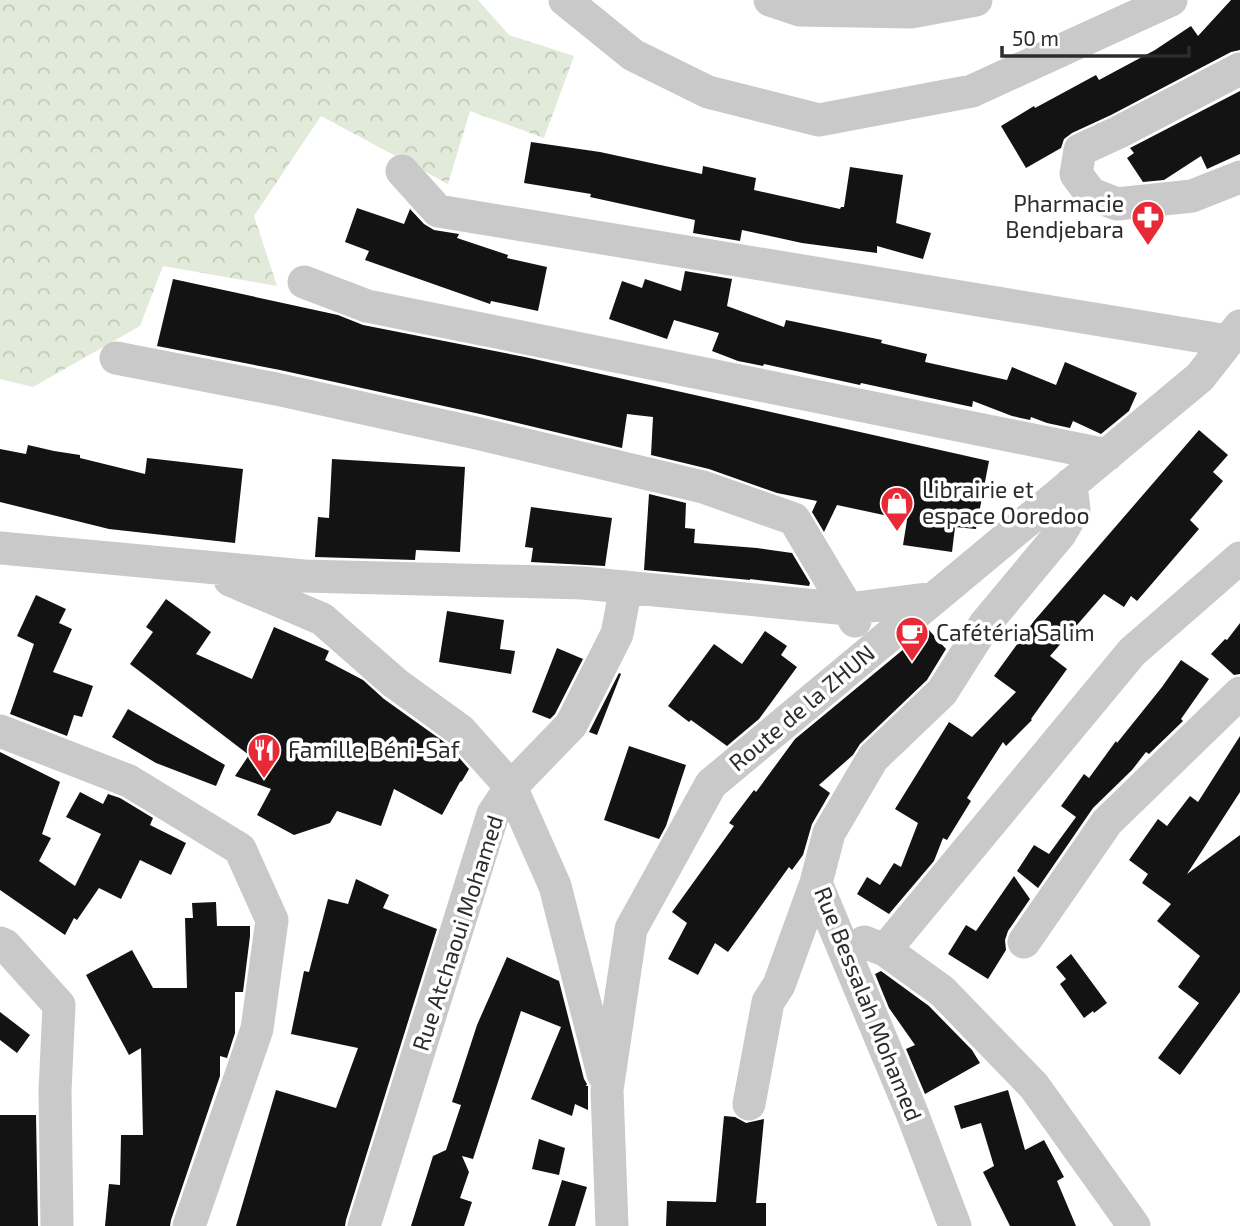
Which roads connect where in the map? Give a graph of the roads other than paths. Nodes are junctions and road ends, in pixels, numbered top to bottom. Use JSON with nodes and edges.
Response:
{"nodes":[{"id":1,"x":565,"y":0,"type":"edge"},
{"id":2,"x":770,"y":0,"type":"edge"},
{"id":3,"x":976,"y":0,"type":"edge"},
{"id":4,"x":1171,"y":0,"type":"edge"},
{"id":5,"x":1240,"y":69,"type":"edge"},
{"id":6,"x":402,"y":171,"type":"dead end"},
{"id":7,"x":1240,"y":177,"type":"edge"},
{"id":8,"x":304,"y":282,"type":"dead end"},
{"id":9,"x":1234,"y":334,"type":"edge"},
{"id":10,"x":116,"y":358,"type":"dead end"},
{"id":11,"x":1107,"y":455,"type":"junction"},
{"id":12,"x":1071,"y":484,"type":"junction"},
{"id":13,"x":0,"y":548,"type":"edge"},
{"id":14,"x":1240,"y":558,"type":"edge"},
{"id":15,"x":202,"y":567,"type":"junction"},
{"id":16,"x":626,"y":587,"type":"junction"},
{"id":17,"x":934,"y":598,"type":"junction"},
{"id":18,"x":848,"y":609,"type":"junction"},
{"id":19,"x":872,"y":650,"type":"junction"},
{"id":20,"x":1240,"y":692,"type":"edge"},
{"id":21,"x":0,"y":731,"type":"edge"},
{"id":22,"x":511,"y":787,"type":"junction"},
{"id":23,"x":816,"y":883,"type":"junction"},
{"id":24,"x":836,"y":932,"type":"junction"},
{"id":25,"x":1024,"y":942,"type":"dead end"},
{"id":26,"x":0,"y":943,"type":"edge"},
{"id":27,"x":885,"y":950,"type":"junction"},
{"id":28,"x":607,"y":1090,"type":"junction"},
{"id":29,"x":749,"y":1104,"type":"dead end"},
{"id":30,"x":57,"y":1226,"type":"edge"},
{"id":31,"x":189,"y":1226,"type":"edge"},
{"id":32,"x":364,"y":1226,"type":"edge"},
{"id":33,"x":612,"y":1226,"type":"edge"},
{"id":34,"x":955,"y":1226,"type":"edge"},
{"id":35,"x":1134,"y":1226,"type":"edge"}],
"edges":[{"from":1,"to":4,"type":"street"},
{"from":2,"to":3,"type":"street"},
{"from":5,"to":7,"type":"street"},
{"from":6,"to":9,"type":"street"},
{"from":8,"to":11,"type":"street"},
{"from":9,"to":11,"type":"street","name":"Route de la ZHUN"},
{"from":10,"to":18,"type":"street"},
{"from":11,"to":12,"type":"street","name":"Route de la ZHUN"},
{"from":12,"to":17,"type":"street","name":"Route de la ZHUN"},
{"from":12,"to":23,"type":"street","name":"Rue Bessalah Mohamed"},
{"from":13,"to":15,"type":"street"},
{"from":14,"to":27,"type":"street"},
{"from":15,"to":16,"type":"street"},
{"from":15,"to":22,"type":"street"},
{"from":16,"to":18,"type":"street"},
{"from":16,"to":22,"type":"street","name":"Rue Atchaoui Mohamed"},
{"from":17,"to":18,"type":"street"},
{"from":17,"to":19,"type":"street","name":"Route de la ZHUN"},
{"from":18,"to":19,"type":"street"},
{"from":19,"to":28,"type":"street","name":"Route de la ZHUN"},
{"from":20,"to":25,"type":"street"},
{"from":21,"to":31,"type":"street"},
{"from":22,"to":28,"type":"street"},
{"from":22,"to":32,"type":"street","name":"Rue Atchaoui Mohamed"},
{"from":23,"to":24,"type":"street","name":"Rue Bessalah Mohamed"},
{"from":23,"to":29,"type":"street"},
{"from":24,"to":27,"type":"street"},
{"from":24,"to":34,"type":"street","name":"Rue Bessalah Mohamed"},
{"from":26,"to":30,"type":"street"},
{"from":27,"to":35,"type":"street"},
{"from":28,"to":33,"type":"street","name":"Route de la ZHUN"}]}
